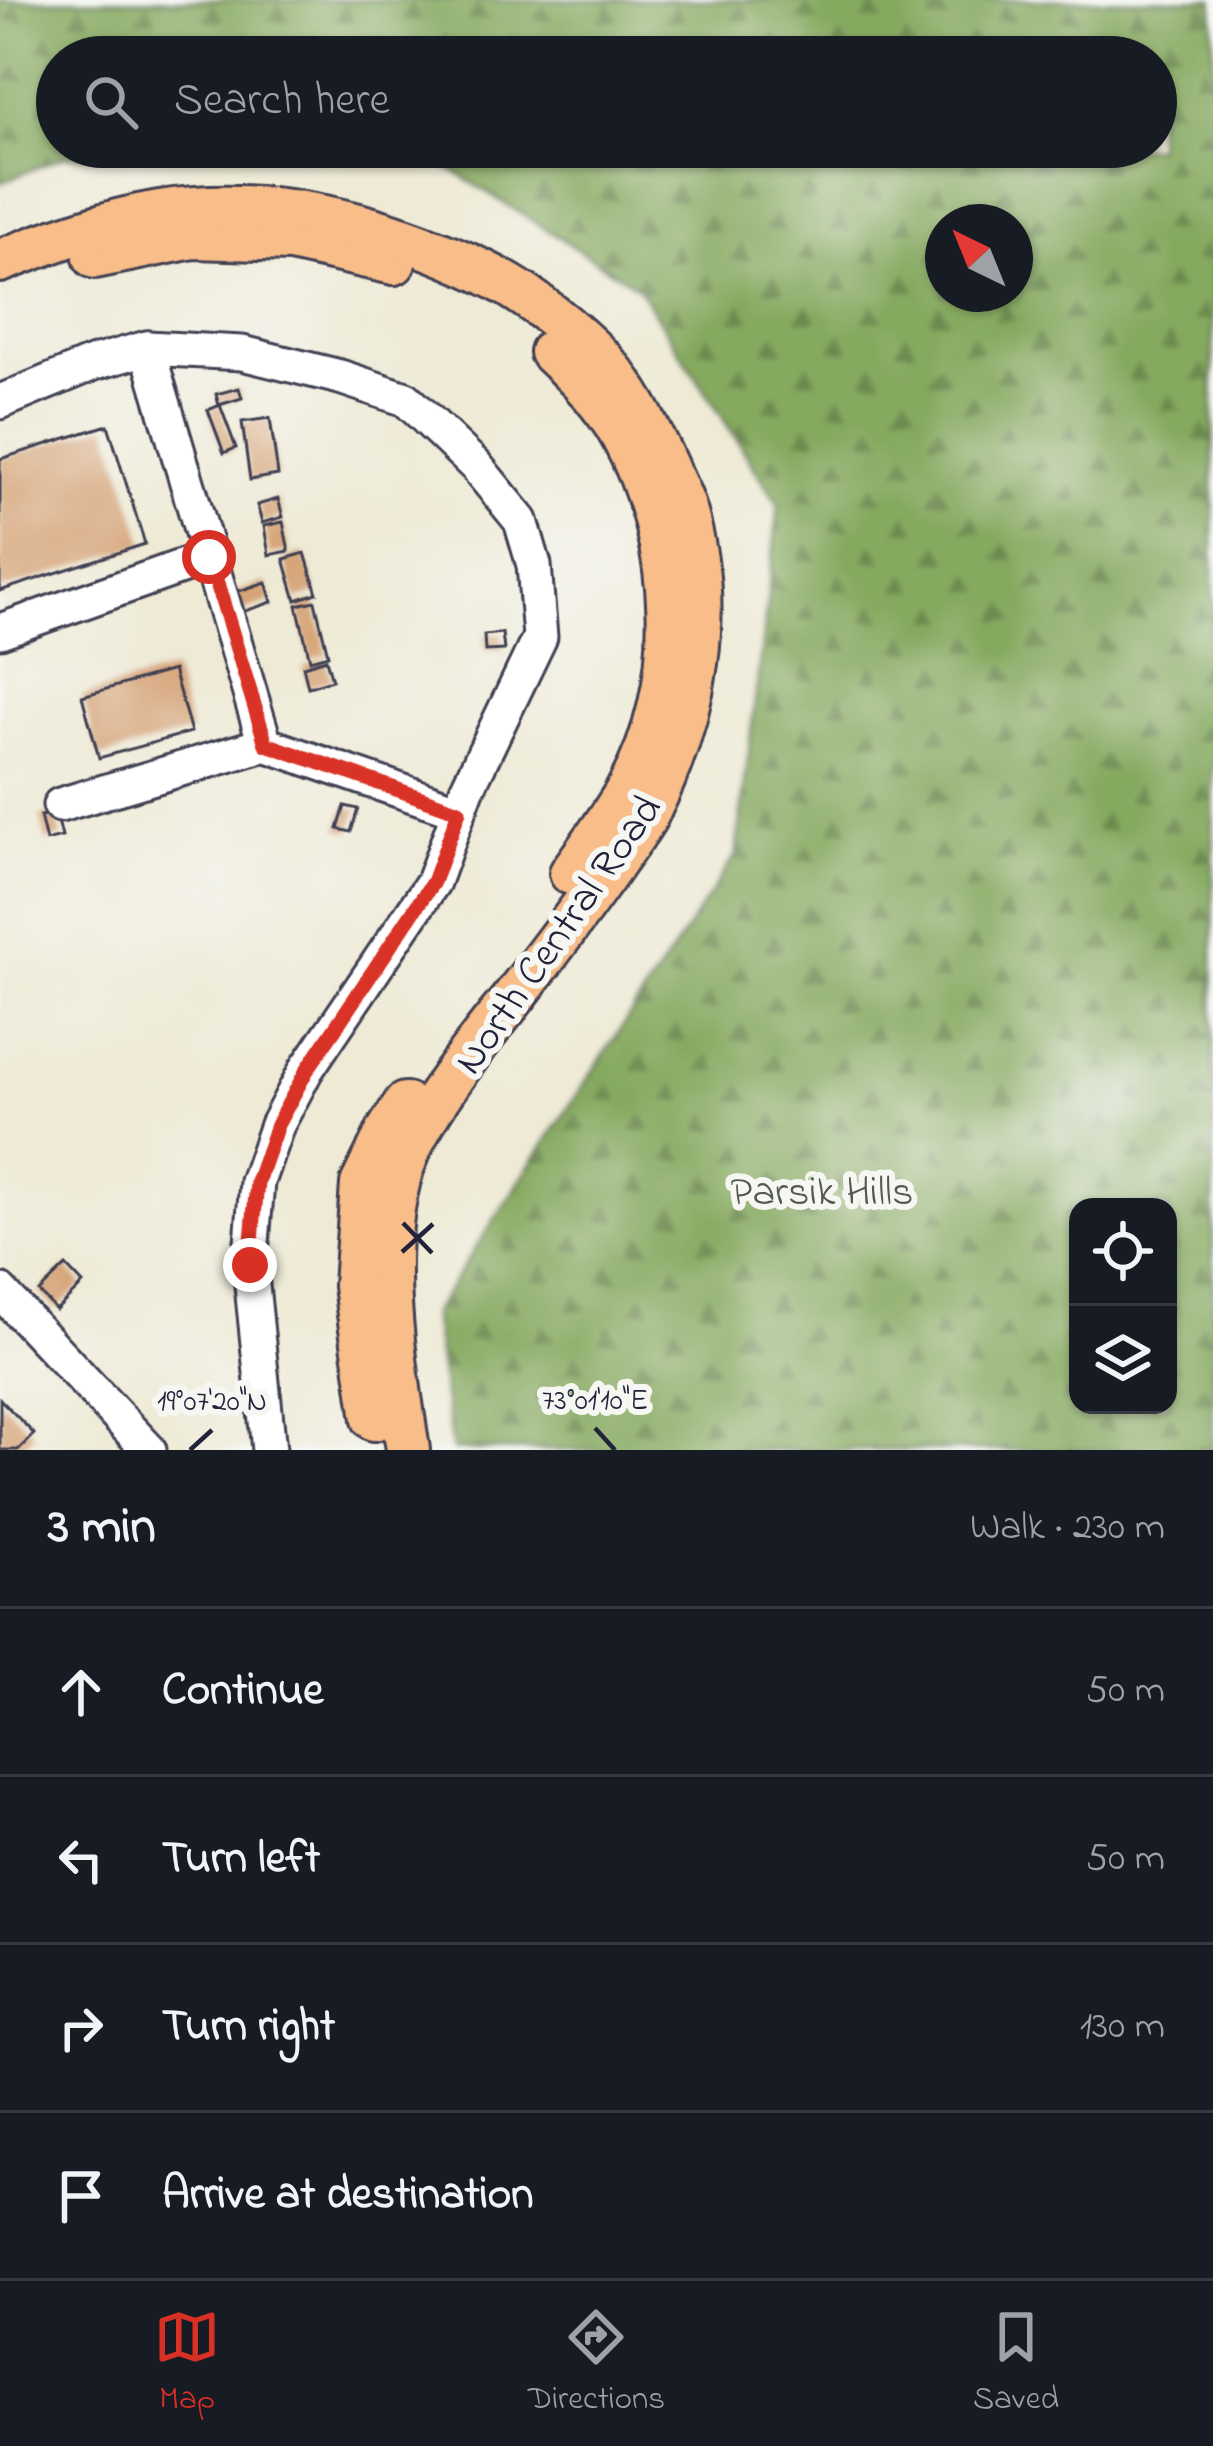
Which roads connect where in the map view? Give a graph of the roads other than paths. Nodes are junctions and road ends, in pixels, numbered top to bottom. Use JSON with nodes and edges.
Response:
{"nodes":[{"id":1,"x":0,"y":261,"type":"edge"},
{"id":2,"x":0,"y":288,"type":"edge"},
{"id":3,"x":146,"y":348,"type":"junction"},
{"id":4,"x":0,"y":402,"type":"edge"},
{"id":5,"x":209,"y":557,"type":"junction"},
{"id":6,"x":0,"y":632,"type":"edge"},
{"id":7,"x":266,"y":744,"type":"junction"},
{"id":8,"x":60,"y":805,"type":"dead end"},
{"id":9,"x":459,"y":811,"type":"junction"},
{"id":10,"x":0,"y":1291,"type":"edge"},
{"id":11,"x":264,"y":1446,"type":"edge"},
{"id":12,"x":149,"y":1450,"type":"edge"},
{"id":13,"x":379,"y":1450,"type":"edge"},
{"id":14,"x":408,"y":1450,"type":"edge"}],
"edges":[{"from":1,"to":14,"type":"main road","name":"North Central Road"},
{"from":2,"to":13,"type":"main road","name":"North Central Road"},
{"from":3,"to":4,"type":"lane"},
{"from":3,"to":5,"type":"lane"},
{"from":3,"to":9,"type":"lane"},
{"from":5,"to":6,"type":"lane"},
{"from":5,"to":7,"type":"lane"},
{"from":7,"to":8,"type":"lane"},
{"from":7,"to":9,"type":"lane"},
{"from":9,"to":11,"type":"lane"},
{"from":10,"to":12,"type":"lane"}]}
